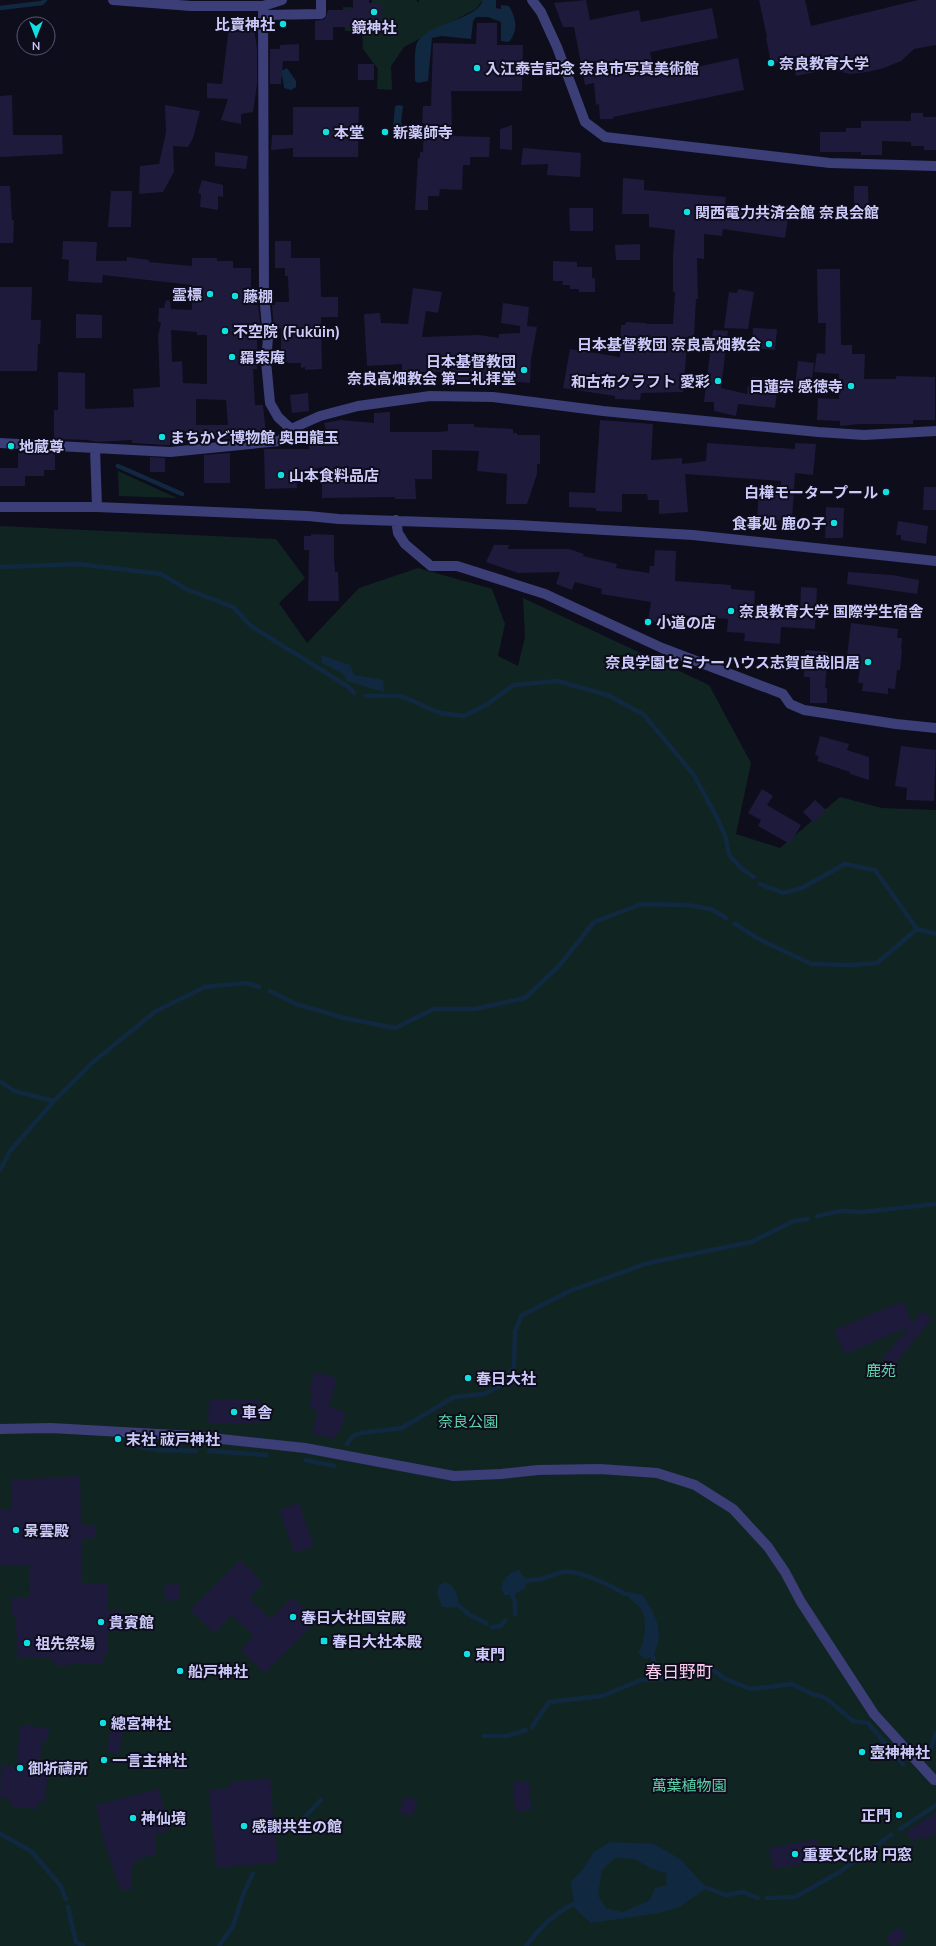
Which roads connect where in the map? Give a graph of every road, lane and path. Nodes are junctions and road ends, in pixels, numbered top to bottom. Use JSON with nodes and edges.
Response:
{"nodes":[{"id":1,"x":113,"y":0,"type":"edge"},
{"id":2,"x":282,"y":0,"type":"edge"},
{"id":3,"x":321,"y":0,"type":"edge"},
{"id":4,"x":532,"y":0,"type":"edge"},
{"id":5,"x":264,"y":10,"type":"junction"},
{"id":6,"x":936,"y":166,"type":"edge"},
{"id":7,"x":292,"y":429,"type":"junction"},
{"id":8,"x":936,"y":431,"type":"edge"},
{"id":9,"x":0,"y":443,"type":"edge"},
{"id":10,"x":95,"y":448,"type":"junction"},
{"id":11,"x":0,"y":507,"type":"edge"},
{"id":12,"x":97,"y":507,"type":"junction"},
{"id":13,"x":396,"y":520,"type":"junction"},
{"id":14,"x":936,"y":562,"type":"edge"},
{"id":15,"x":936,"y":728,"type":"edge"},
{"id":16,"x":0,"y":1429,"type":"edge"},
{"id":17,"x":936,"y":1780,"type":"edge"}],
"edges":[{"from":1,"to":5,"type":"street"},
{"from":2,"to":5,"type":"street"},
{"from":3,"to":5,"type":"street"},
{"from":4,"to":6,"type":"street"},
{"from":5,"to":7,"type":"street"},
{"from":7,"to":8,"type":"street"},
{"from":7,"to":10,"type":"street"},
{"from":9,"to":10,"type":"street"},
{"from":10,"to":12,"type":"street"},
{"from":11,"to":12,"type":"street"},
{"from":12,"to":13,"type":"street"},
{"from":13,"to":14,"type":"street"},
{"from":13,"to":15,"type":"street"},
{"from":16,"to":17,"type":"street"}]}
